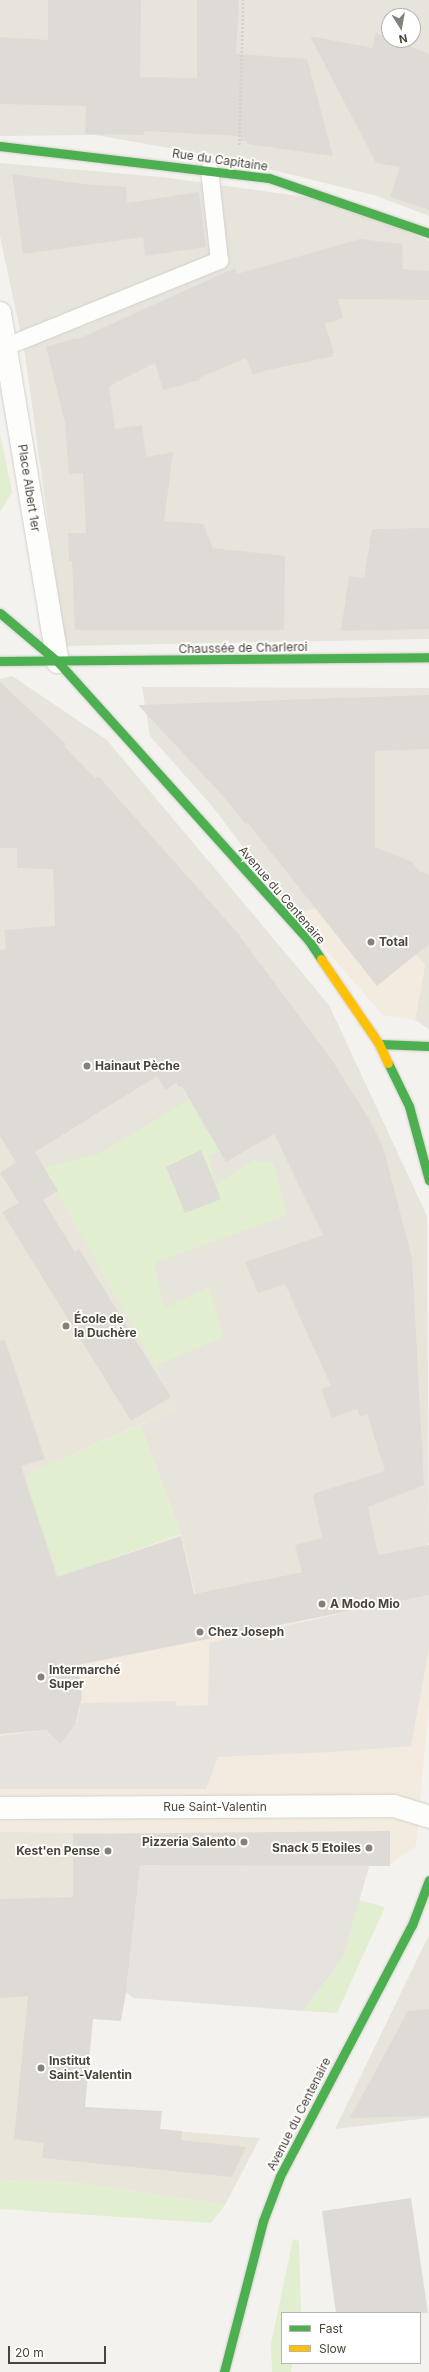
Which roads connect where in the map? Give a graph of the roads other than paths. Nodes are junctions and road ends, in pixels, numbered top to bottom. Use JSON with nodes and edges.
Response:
{"nodes":[{"id":1,"x":0,"y":146,"type":"edge"},
{"id":2,"x":209,"y":170,"type":"junction"},
{"id":3,"x":429,"y":233,"type":"edge"},
{"id":4,"x":0,"y":313,"type":"edge"},
{"id":5,"x":6,"y":346,"type":"junction"},
{"id":6,"x":0,"y":613,"type":"edge"},
{"id":7,"x":429,"y":657,"type":"edge"},
{"id":8,"x":0,"y":661,"type":"edge"},
{"id":9,"x":58,"y":662,"type":"junction"},
{"id":10,"x":379,"y":1044,"type":"junction"},
{"id":11,"x":429,"y":1046,"type":"edge"},
{"id":12,"x":429,"y":1180,"type":"edge"},
{"id":13,"x":0,"y":1808,"type":"edge"},
{"id":14,"x":429,"y":1817,"type":"edge"},
{"id":15,"x":429,"y":1880,"type":"edge"},
{"id":16,"x":224,"y":2372,"type":"edge"}],
"edges":[{"from":1,"to":2,"type":"main road","name":"Rue du Capitaine"},
{"from":2,"to":3,"type":"main road","name":"Rue du Capitaine"},
{"from":2,"to":5,"type":"lane"},
{"from":4,"to":5,"type":"street","name":"Place Albert 1er"},
{"from":5,"to":9,"type":"street","name":"Place Albert 1er"},
{"from":6,"to":9,"type":"main road","name":"Avenue du Centenaire"},
{"from":7,"to":9,"type":"main road","name":"Chaussée de Charleroi"},
{"from":8,"to":9,"type":"main road","name":"Chaussée de Charleroi"},
{"from":9,"to":10,"type":"main road","name":"Avenue du Centenaire"},
{"from":10,"to":11,"type":"main road"},
{"from":10,"to":12,"type":"main road","name":"Avenue du Centenaire"},
{"from":13,"to":14,"type":"street","name":"Rue Saint-Valentin"},
{"from":15,"to":16,"type":"main road","name":"Avenue du Centenaire"}]}
